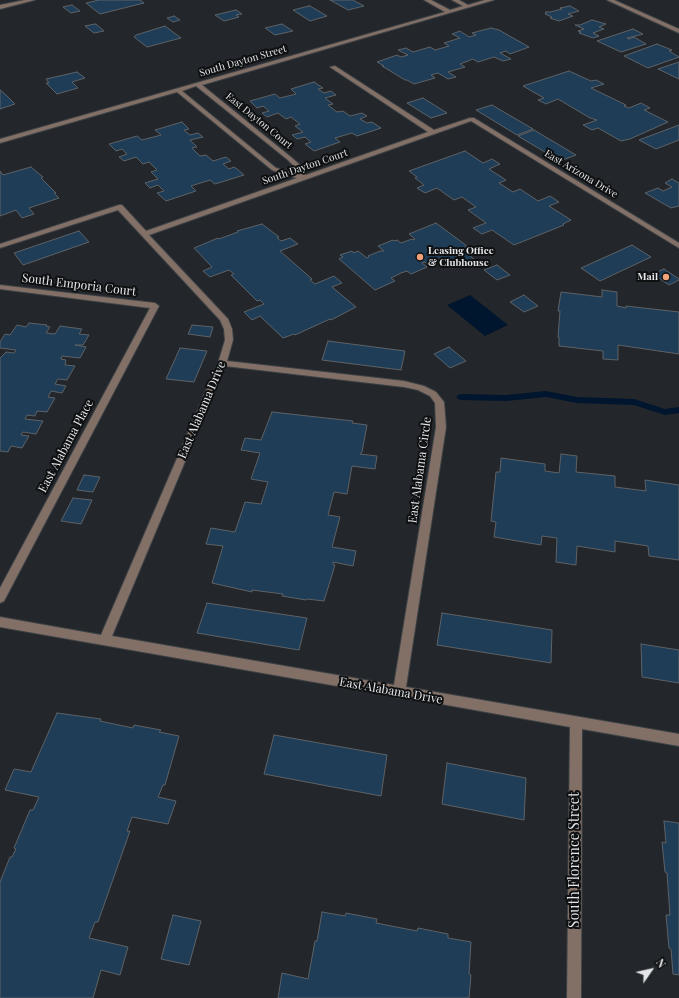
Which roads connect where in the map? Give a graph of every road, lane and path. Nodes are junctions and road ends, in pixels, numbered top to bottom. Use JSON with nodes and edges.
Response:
{"nodes":[{"id":1,"x":32,"y":0,"type":"edge"},
{"id":2,"x":427,"y":0,"type":"edge"},
{"id":3,"x":455,"y":0,"type":"edge"},
{"id":4,"x":491,"y":0,"type":"edge"},
{"id":5,"x":610,"y":0,"type":"edge"},
{"id":6,"x":468,"y":6,"type":"junction"},
{"id":7,"x":0,"y":7,"type":"edge"},
{"id":8,"x":450,"y":12,"type":"junction"},
{"id":9,"x":679,"y":31,"type":"edge"},
{"id":10,"x":333,"y":67,"type":"dead end"},
{"id":11,"x":197,"y":84,"type":"junction"},
{"id":12,"x":178,"y":90,"type":"junction"},
{"id":13,"x":472,"y":119,"type":"joint"},
{"id":14,"x":434,"y":133,"type":"junction"},
{"id":15,"x":0,"y":141,"type":"edge"},
{"id":16,"x":260,"y":146,"type":"junction"},
{"id":17,"x":304,"y":178,"type":"junction"},
{"id":18,"x":144,"y":234,"type":"junction"},
{"id":19,"x":0,"y":246,"type":"edge"},
{"id":20,"x":679,"y":246,"type":"edge"},
{"id":21,"x":0,"y":287,"type":"edge"},
{"id":22,"x":155,"y":306,"type":"joint"},
{"id":23,"x":222,"y":362,"type":"junction"},
{"id":24,"x":0,"y":598,"type":"edge"},
{"id":25,"x":0,"y":622,"type":"edge"},
{"id":26,"x":104,"y":641,"type":"junction"},
{"id":27,"x":399,"y":693,"type":"junction"},
{"id":28,"x":576,"y":722,"type":"junction"},
{"id":29,"x":679,"y":740,"type":"edge"},
{"id":30,"x":574,"y":998,"type":"edge"}],
"edges":[{"from":1,"to":7,"type":"street"},
{"from":2,"to":8,"type":"street"},
{"from":3,"to":6,"type":"street"},
{"from":4,"to":6,"type":"street","name":"South Dayton Street"},
{"from":5,"to":9,"type":"street"},
{"from":6,"to":8,"type":"street","name":"South Dayton Street"},
{"from":8,"to":11,"type":"street","name":"South Dayton Street"},
{"from":10,"to":14,"type":"street"},
{"from":11,"to":12,"type":"street","name":"South Dayton Street"},
{"from":11,"to":16,"type":"street","name":"East Dayton Court"},
{"from":12,"to":15,"type":"street","name":"South Dayton Street"},
{"from":12,"to":16,"type":"street"},
{"from":13,"to":14,"type":"street","name":"South Dayton Court"},
{"from":13,"to":20,"type":"street","name":"East Arizona Drive"},
{"from":14,"to":17,"type":"street","name":"South Dayton Court"},
{"from":16,"to":17,"type":"street","name":"East Dayton Court"},
{"from":16,"to":17,"type":"street"},
{"from":17,"to":18,"type":"street","name":"South Dayton Court"},
{"from":18,"to":19,"type":"street","name":"East Alabama Drive"},
{"from":18,"to":23,"type":"street","name":"East Alabama Drive"},
{"from":21,"to":22,"type":"street","name":"South Emporia Court"},
{"from":22,"to":24,"type":"street","name":"East Alabama Place"},
{"from":23,"to":26,"type":"street","name":"East Alabama Drive"},
{"from":23,"to":27,"type":"street","name":"East Alabama Circle"},
{"from":25,"to":26,"type":"street","name":"East Alabama Drive"},
{"from":26,"to":27,"type":"street","name":"East Alabama Drive"},
{"from":27,"to":28,"type":"street","name":"East Alabama Drive"},
{"from":28,"to":29,"type":"street","name":"East Alabama Drive"},
{"from":28,"to":30,"type":"street","name":"South Florence Street"}]}
